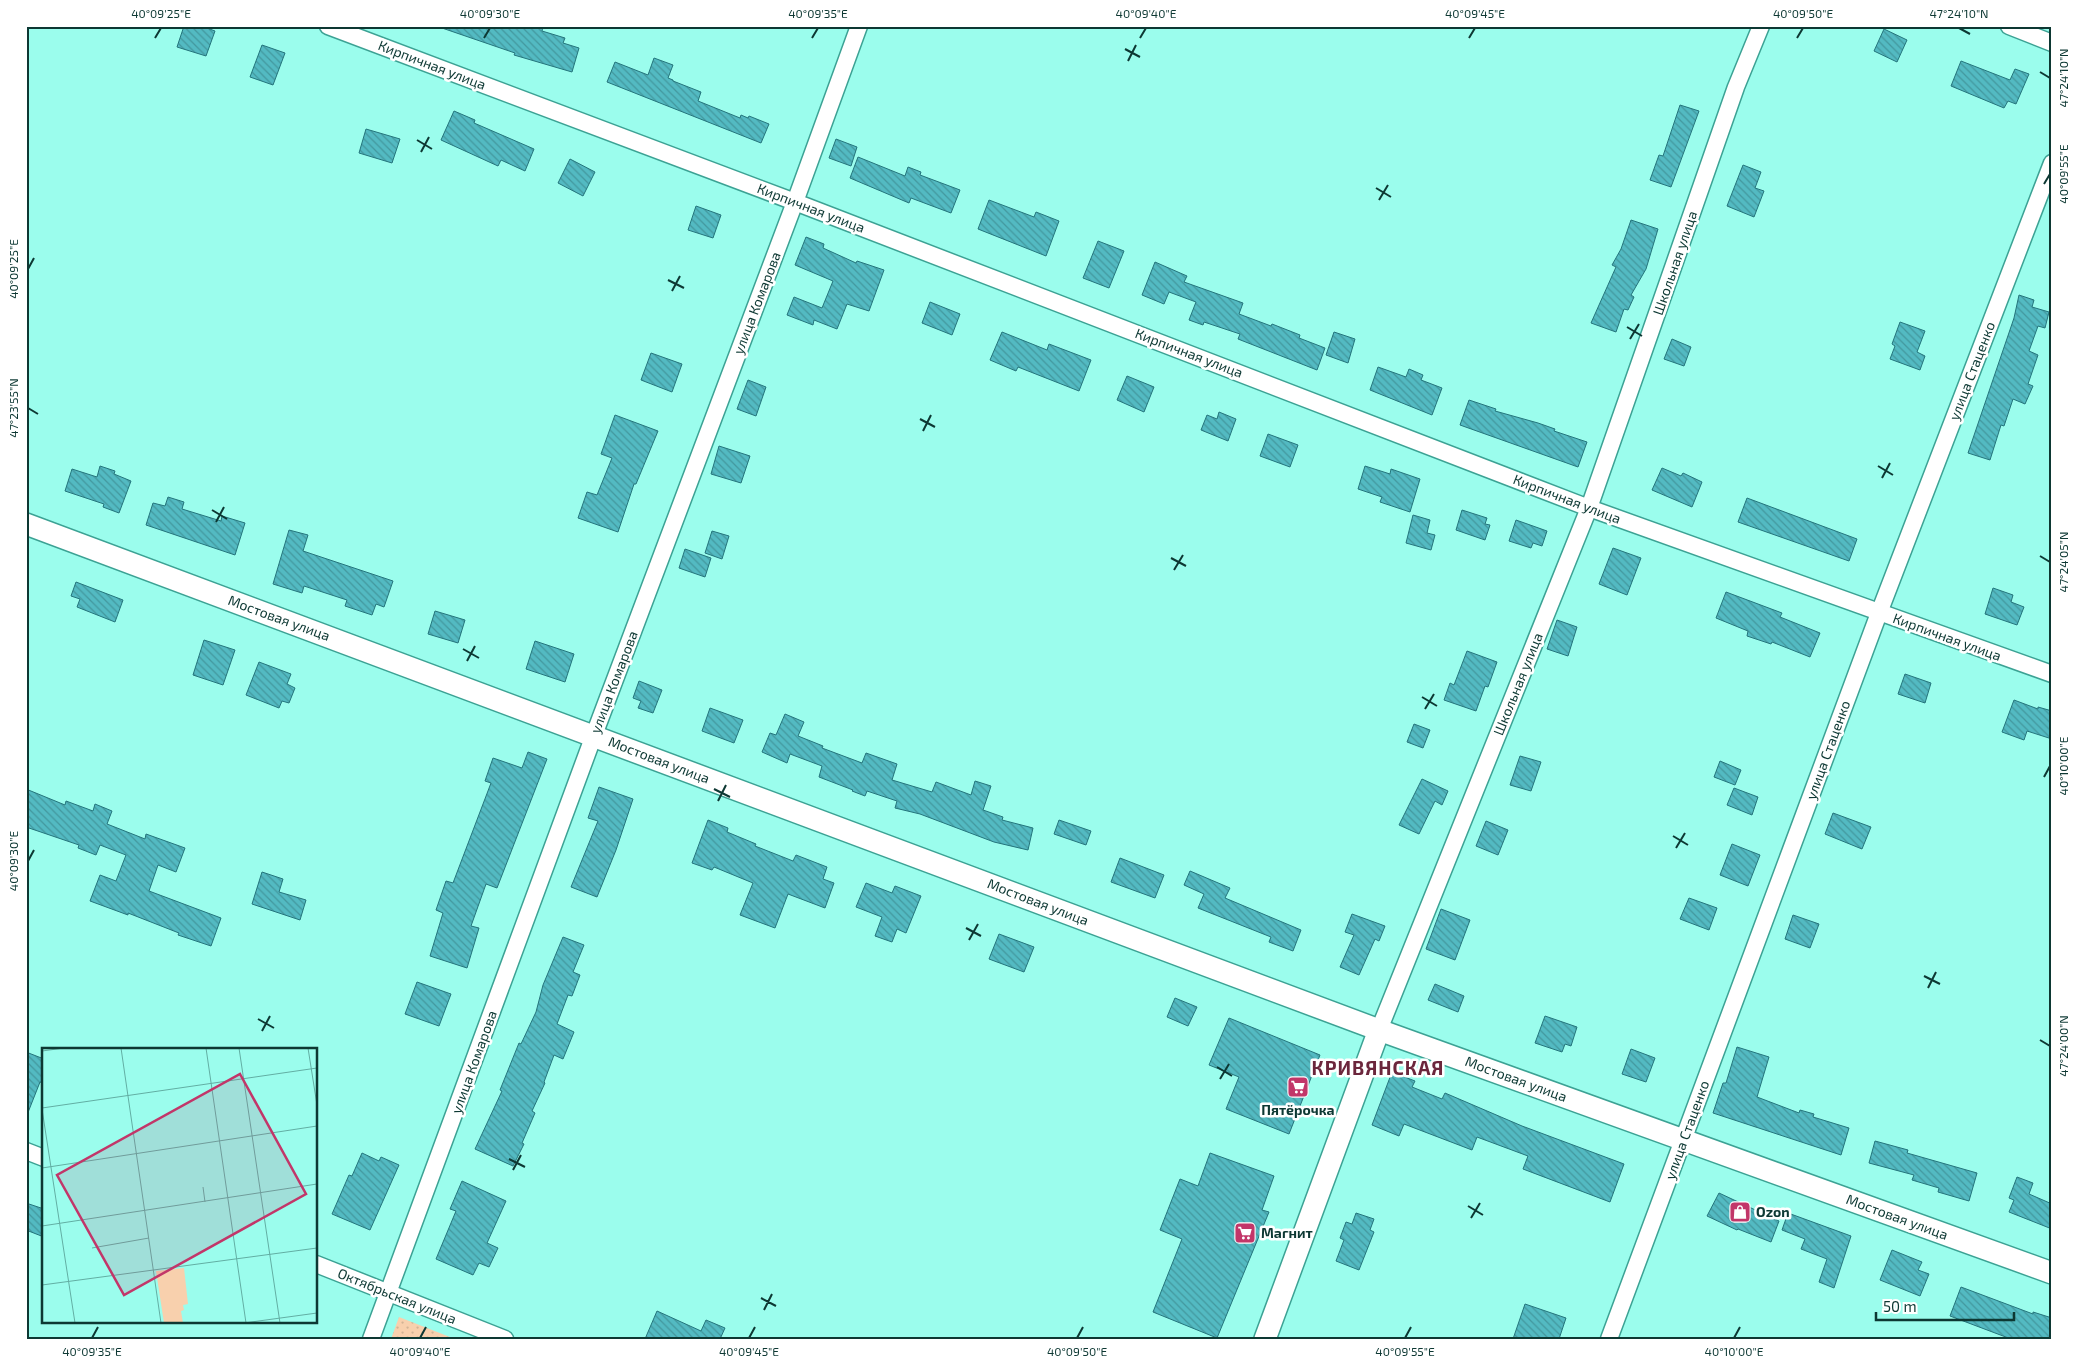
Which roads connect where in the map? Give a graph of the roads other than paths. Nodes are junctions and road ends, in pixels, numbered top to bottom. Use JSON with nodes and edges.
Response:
{"nodes":[{"id":1,"x":328,"y":26,"type":"edge"},
{"id":2,"x":859,"y":26,"type":"edge"},
{"id":3,"x":1761,"y":26,"type":"edge"},
{"id":4,"x":2009,"y":26,"type":"edge"},
{"id":5,"x":2052,"y":43,"type":"edge"},
{"id":6,"x":2052,"y":163,"type":"edge"},
{"id":7,"x":795,"y":202,"type":"junction"},
{"id":8,"x":1589,"y":508,"type":"junction"},
{"id":9,"x":26,"y":524,"type":"edge"},
{"id":10,"x":1879,"y":613,"type":"junction"},
{"id":11,"x":2052,"y":674,"type":"edge"},
{"id":12,"x":594,"y":735,"type":"junction"},
{"id":13,"x":1379,"y":1030,"type":"junction"},
{"id":14,"x":1684,"y":1139,"type":"junction"},
{"id":15,"x":26,"y":1151,"type":"edge"},
{"id":16,"x":42,"y":1157,"type":"edge"},
{"id":17,"x":318,"y":1265,"type":"edge"},
{"id":18,"x":2052,"y":1274,"type":"edge"},
{"id":19,"x":390,"y":1292,"type":"junction"},
{"id":20,"x":371,"y":1339,"type":"edge"},
{"id":21,"x":505,"y":1339,"type":"edge"},
{"id":22,"x":1264,"y":1339,"type":"edge"},
{"id":23,"x":1609,"y":1339,"type":"edge"}],
"edges":[{"from":1,"to":7,"type":"street","name":"Кирпичная улица"},
{"from":2,"to":7,"type":"street","name":"улица Комарова"},
{"from":3,"to":8,"type":"street","name":"Школьная улица"},
{"from":4,"to":5,"type":"street"},
{"from":6,"to":10,"type":"street","name":"улица Стаценко"},
{"from":7,"to":8,"type":"street","name":"Кирпичная улица"},
{"from":7,"to":12,"type":"street","name":"улица Комарова"},
{"from":8,"to":10,"type":"street","name":"Кирпичная улица"},
{"from":8,"to":13,"type":"street","name":"Школьная улица"},
{"from":9,"to":12,"type":"street","name":"Мостовая улица"},
{"from":10,"to":11,"type":"street","name":"Кирпичная улица"},
{"from":10,"to":14,"type":"street","name":"улица Стаценко"},
{"from":12,"to":13,"type":"street","name":"Мостовая улица"},
{"from":12,"to":19,"type":"street","name":"улица Комарова"},
{"from":13,"to":14,"type":"street","name":"Мостовая улица"},
{"from":13,"to":22,"type":"street","name":"Школьная улица"},
{"from":14,"to":18,"type":"street","name":"Мостовая улица"},
{"from":14,"to":23,"type":"street","name":"улица Стаценко"},
{"from":15,"to":16,"type":"street"},
{"from":17,"to":19,"type":"street","name":"Октябрьская улица"},
{"from":19,"to":20,"type":"street","name":"улица Комарова"},
{"from":19,"to":21,"type":"street","name":"Октябрьская улица"}]}
